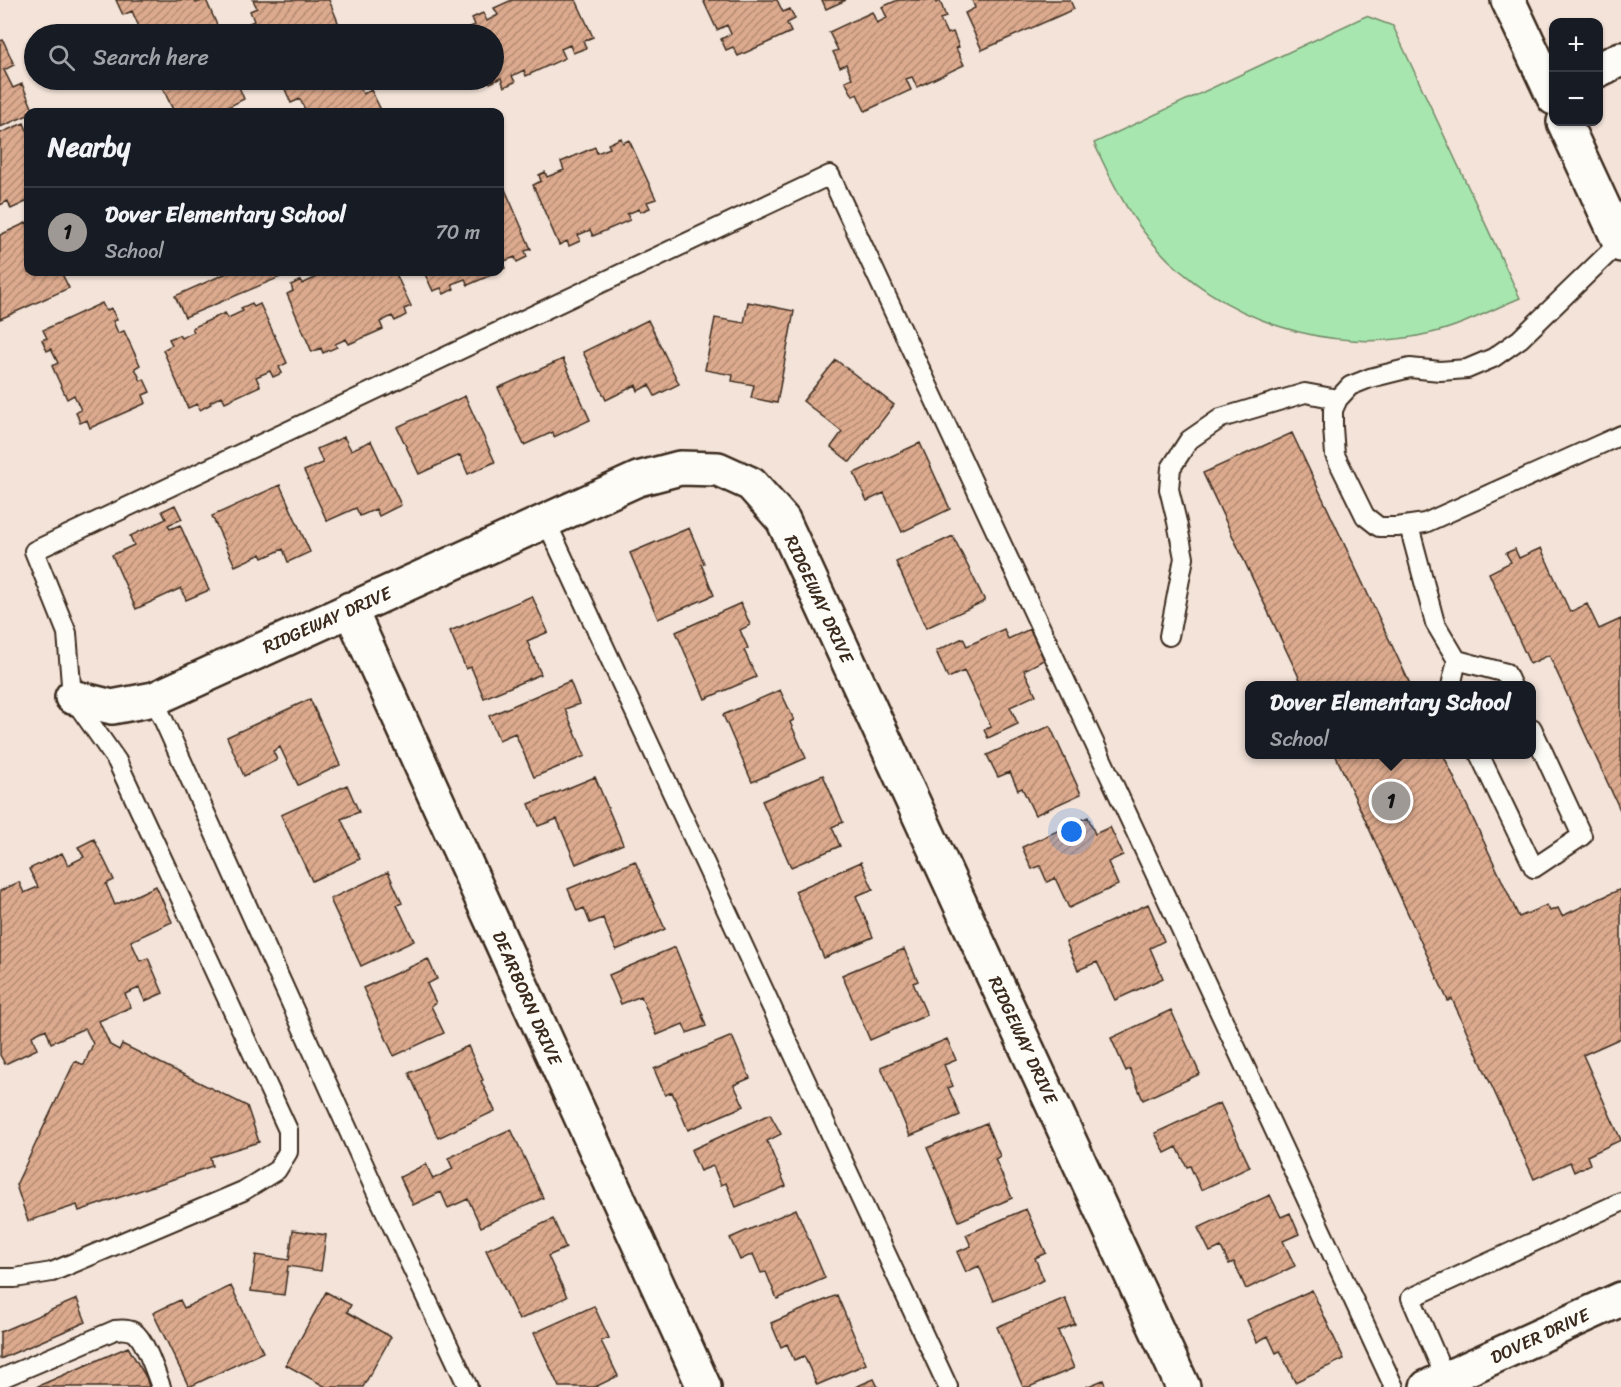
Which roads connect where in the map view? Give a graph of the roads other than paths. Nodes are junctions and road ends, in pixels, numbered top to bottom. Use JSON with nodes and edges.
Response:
{"nodes":[{"id":1,"x":1508,"y":0,"type":"edge"},
{"id":2,"x":1621,"y":59,"type":"edge"},
{"id":3,"x":1603,"y":68,"type":"edge"},
{"id":4,"x":1549,"y":86,"type":"edge"},
{"id":5,"x":1567,"y":126,"type":"edge"},
{"id":6,"x":1620,"y":244,"type":"edge"},
{"id":7,"x":1338,"y":399,"type":"junction"},
{"id":8,"x":1621,"y":435,"type":"edge"},
{"id":9,"x":546,"y":521,"type":"junction"},
{"id":10,"x":1409,"y":526,"type":"junction"},
{"id":11,"x":350,"y":609,"type":"junction"},
{"id":12,"x":1169,"y":636,"type":"dead end"},
{"id":13,"x":1457,"y":660,"type":"junction"},
{"id":14,"x":1452,"y":681,"type":"edge"},
{"id":15,"x":1510,"y":681,"type":"edge"},
{"id":16,"x":72,"y":697,"type":"junction"},
{"id":17,"x":154,"y":699,"type":"junction"},
{"id":18,"x":1536,"y":737,"type":"edge"},
{"id":19,"x":1481,"y":759,"type":"edge"},
{"id":20,"x":1621,"y":1202,"type":"edge"},
{"id":21,"x":0,"y":1278,"type":"edge"},
{"id":22,"x":1621,"y":1299,"type":"edge"},
{"id":23,"x":0,"y":1379,"type":"edge"},
{"id":24,"x":1436,"y":1383,"type":"edge"},
{"id":25,"x":161,"y":1387,"type":"edge"},
{"id":26,"x":468,"y":1387,"type":"edge"},
{"id":27,"x":704,"y":1387,"type":"edge"},
{"id":28,"x":948,"y":1387,"type":"edge"},
{"id":29,"x":1183,"y":1387,"type":"edge"},
{"id":30,"x":1394,"y":1387,"type":"edge"}],
"edges":[{"from":1,"to":4,"type":"street"},
{"from":2,"to":3,"type":"street"},
{"from":5,"to":6,"type":"street"},
{"from":6,"to":7,"type":"lane"},
{"from":7,"to":10,"type":"lane"},
{"from":7,"to":12,"type":"lane"},
{"from":8,"to":10,"type":"lane"},
{"from":9,"to":11,"type":"street","name":"RIDGEWAY DRIVE"},
{"from":9,"to":28,"type":"lane"},
{"from":9,"to":29,"type":"street","name":"RIDGEWAY DRIVE"},
{"from":10,"to":13,"type":"lane"},
{"from":11,"to":17,"type":"street","name":"RIDGEWAY DRIVE"},
{"from":11,"to":27,"type":"street","name":"DEARBORN DRIVE"},
{"from":13,"to":14,"type":"lane"},
{"from":13,"to":15,"type":"lane"},
{"from":16,"to":17,"type":"street","name":"RIDGEWAY DRIVE"},
{"from":16,"to":21,"type":"lane"},
{"from":16,"to":30,"type":"lane"},
{"from":17,"to":26,"type":"lane"},
{"from":18,"to":19,"type":"lane"},
{"from":20,"to":24,"type":"lane"},
{"from":22,"to":24,"type":"street","name":"DOVER DRIVE"},
{"from":23,"to":25,"type":"lane"}]}
